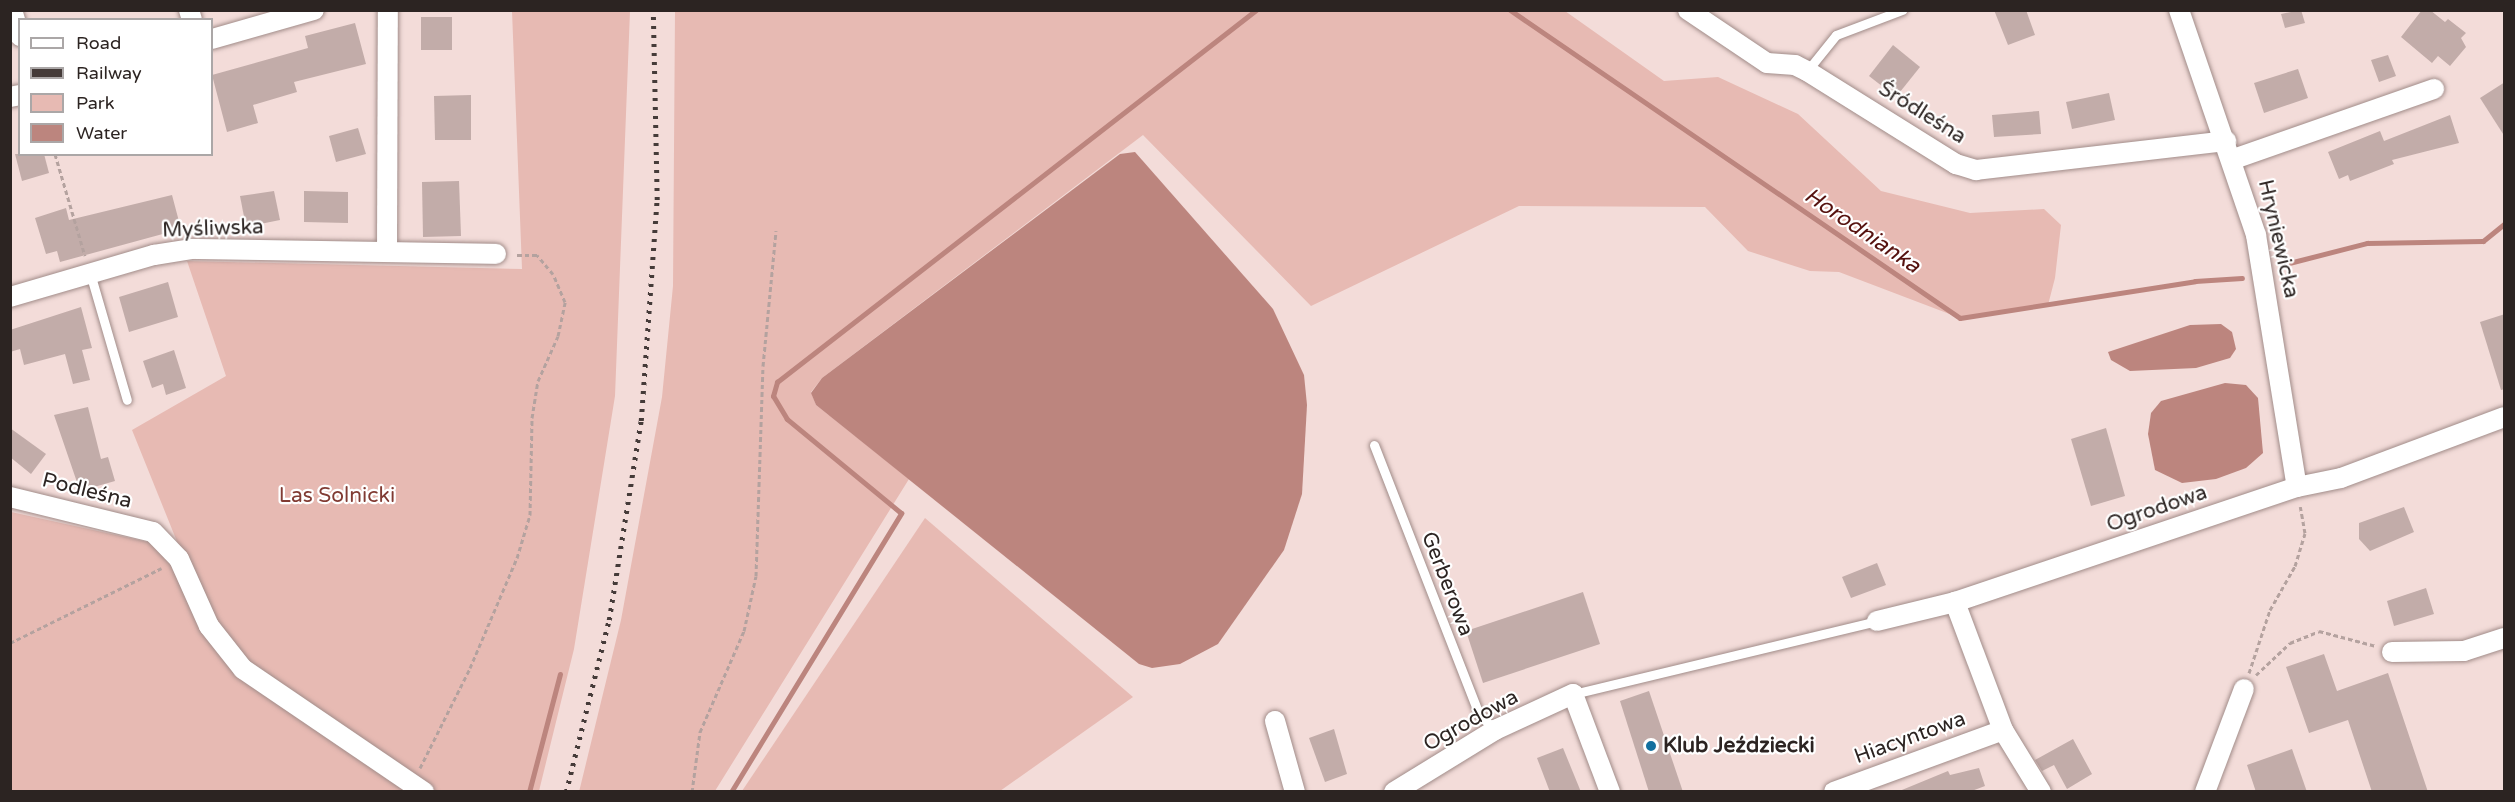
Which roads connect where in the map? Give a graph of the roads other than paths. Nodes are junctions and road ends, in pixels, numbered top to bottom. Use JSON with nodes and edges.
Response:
{"nodes":[{"id":1,"x":12,"y":10,"type":"edge"},
{"id":2,"x":314,"y":10,"type":"edge"},
{"id":3,"x":388,"y":10,"type":"edge"},
{"id":4,"x":1688,"y":10,"type":"edge"},
{"id":5,"x":1902,"y":10,"type":"edge"},
{"id":6,"x":2179,"y":10,"type":"edge"},
{"id":7,"x":18,"y":30,"type":"edge"},
{"id":8,"x":213,"y":39,"type":"edge"},
{"id":9,"x":1808,"y":71,"type":"junction"},
{"id":10,"x":2434,"y":89,"type":"dead end"},
{"id":11,"x":2226,"y":141,"type":"junction"},
{"id":12,"x":2234,"y":159,"type":"junction"},
{"id":13,"x":387,"y":252,"type":"junction"},
{"id":14,"x":496,"y":254,"type":"road end"},
{"id":15,"x":90,"y":273,"type":"junction"},
{"id":16,"x":10,"y":297,"type":"edge"},
{"id":17,"x":127,"y":400,"type":"dead end"},
{"id":18,"x":2505,"y":417,"type":"edge"},
{"id":19,"x":1374,"y":445,"type":"dead end"},
{"id":20,"x":2297,"y":487,"type":"junction"},
{"id":21,"x":10,"y":497,"type":"edge"},
{"id":22,"x":1955,"y":602,"type":"junction"},
{"id":23,"x":1877,"y":621,"type":"joint"},
{"id":24,"x":2505,"y":638,"type":"edge"},
{"id":25,"x":2392,"y":652,"type":"road end"},
{"id":26,"x":2244,"y":689,"type":"road end"},
{"id":27,"x":1573,"y":694,"type":"junction"},
{"id":28,"x":1275,"y":721,"type":"dead end"},
{"id":29,"x":1495,"y":730,"type":"junction"},
{"id":30,"x":2003,"y":730,"type":"junction"},
{"id":31,"x":418,"y":788,"type":"edge"},
{"id":32,"x":1295,"y":792,"type":"edge"},
{"id":33,"x":1394,"y":792,"type":"edge"},
{"id":34,"x":1610,"y":792,"type":"edge"},
{"id":35,"x":1834,"y":792,"type":"edge"},
{"id":36,"x":2042,"y":792,"type":"edge"},
{"id":37,"x":2205,"y":792,"type":"edge"}],
"edges":[{"from":1,"to":7,"type":"street"},
{"from":2,"to":8,"type":"street"},
{"from":3,"to":13,"type":"street"},
{"from":4,"to":9,"type":"street","name":"Śródleśna"},
{"from":5,"to":9,"type":"lane"},
{"from":6,"to":11,"type":"street","name":"Hryniewicka"},
{"from":9,"to":11,"type":"street","name":"Śródleśna"},
{"from":10,"to":12,"type":"street"},
{"from":11,"to":12,"type":"street","name":"Hryniewicka"},
{"from":12,"to":20,"type":"street","name":"Hryniewicka"},
{"from":13,"to":14,"type":"street","name":"Myśliwska"},
{"from":13,"to":15,"type":"street","name":"Myśliwska"},
{"from":15,"to":16,"type":"street","name":"Myśliwska"},
{"from":15,"to":17,"type":"lane"},
{"from":18,"to":20,"type":"street","name":"Ogrodowa"},
{"from":19,"to":29,"type":"lane","name":"Gerberowa"},
{"from":20,"to":22,"type":"street","name":"Ogrodowa"},
{"from":21,"to":31,"type":"street","name":"Podleśna"},
{"from":22,"to":23,"type":"street","name":"Ogrodowa"},
{"from":22,"to":30,"type":"street"},
{"from":23,"to":27,"type":"lane"},
{"from":24,"to":25,"type":"street"},
{"from":26,"to":37,"type":"street"},
{"from":27,"to":29,"type":"street","name":"Ogrodowa"},
{"from":27,"to":34,"type":"street"},
{"from":28,"to":32,"type":"street"},
{"from":29,"to":33,"type":"street","name":"Ogrodowa"},
{"from":30,"to":35,"type":"street","name":"Hiacyntowa"},
{"from":30,"to":36,"type":"street"}]}
